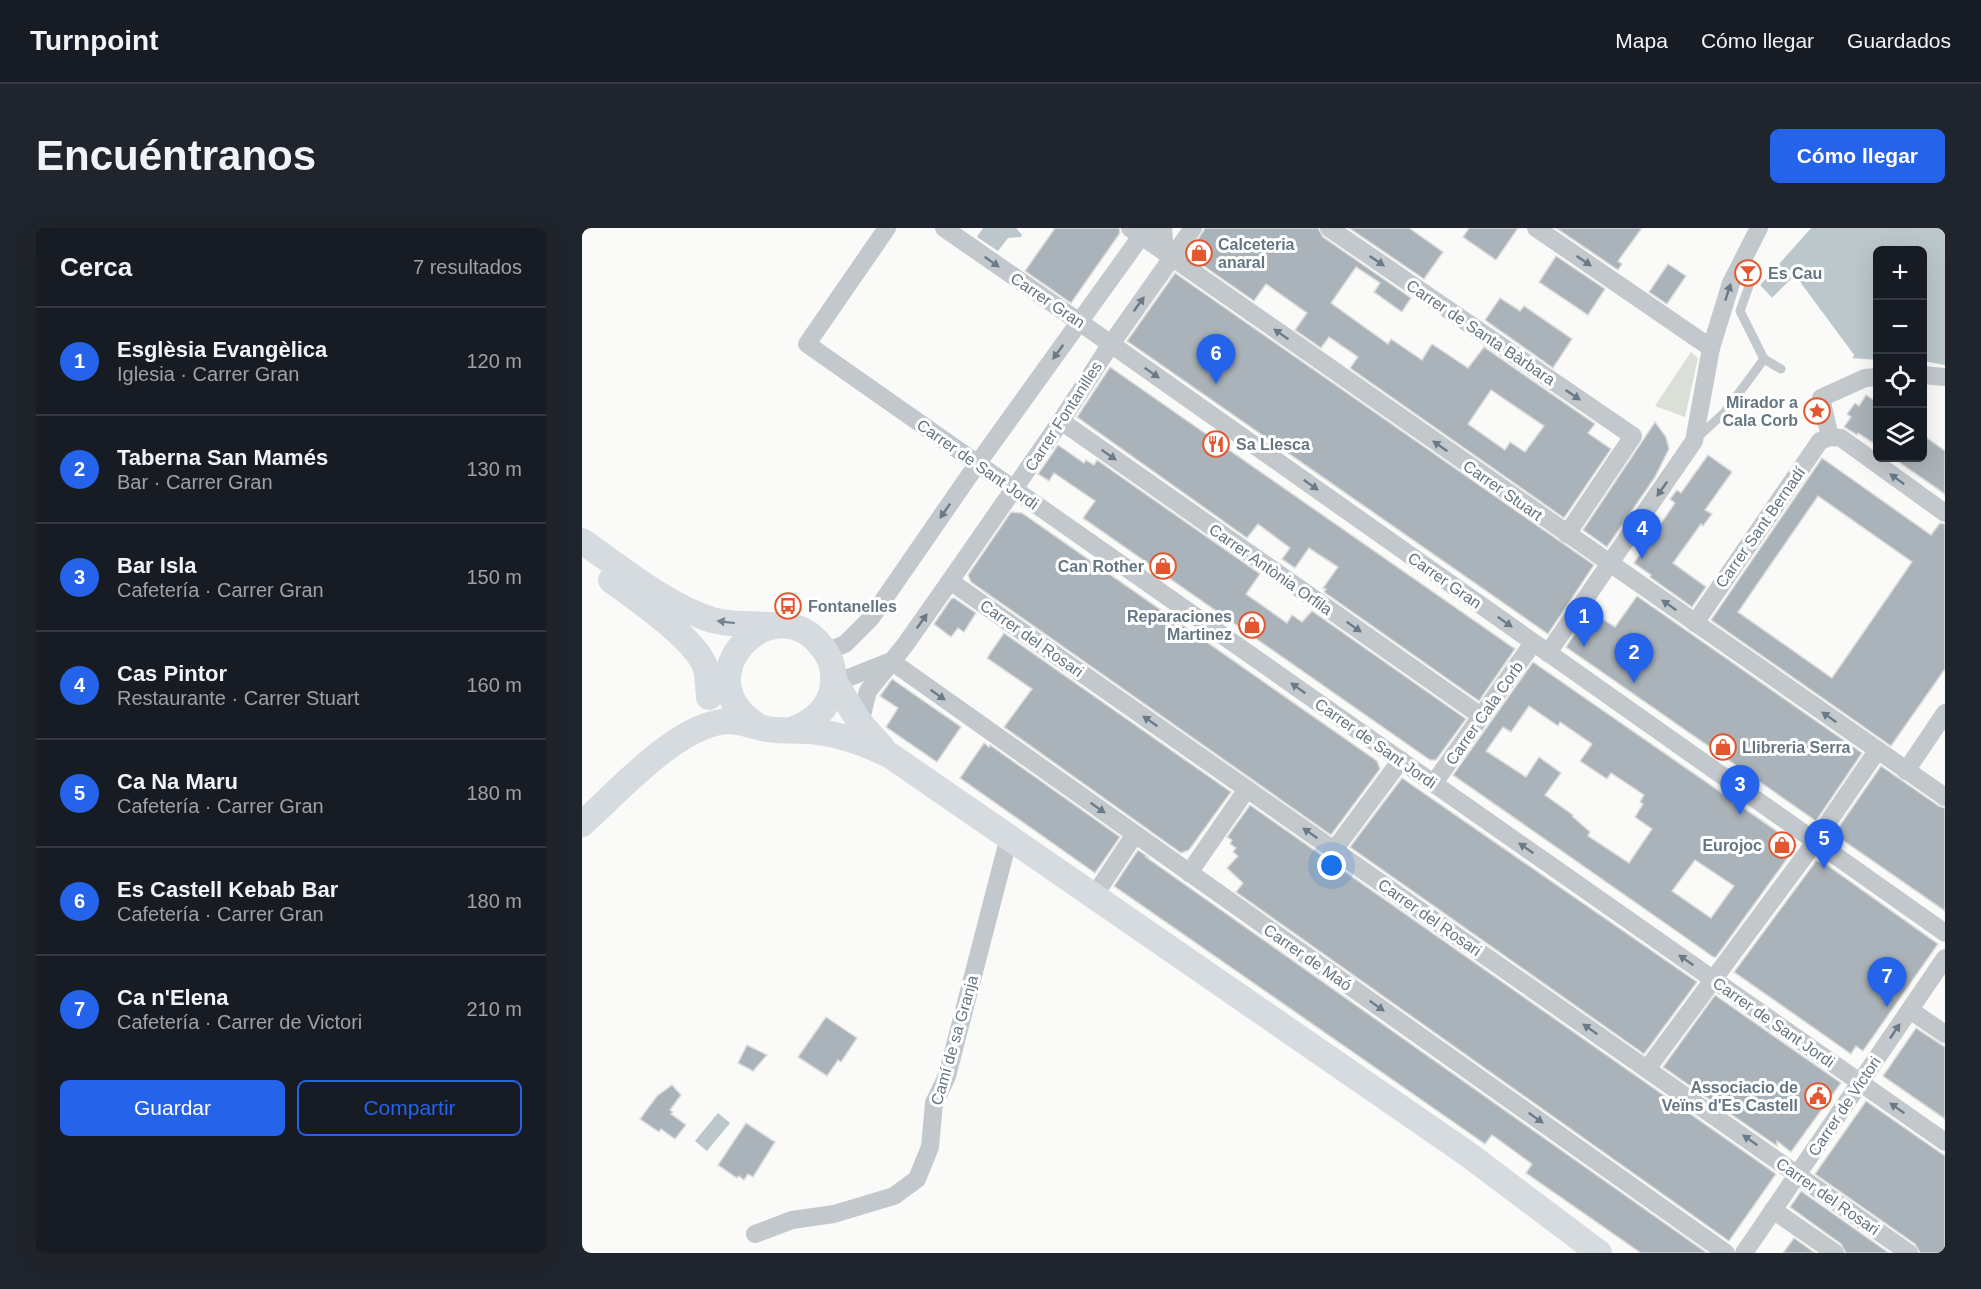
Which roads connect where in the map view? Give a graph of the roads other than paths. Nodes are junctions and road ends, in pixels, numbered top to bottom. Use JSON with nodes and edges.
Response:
{"nodes":[{"id":1,"x":887,"y":228,"type":"edge"},
{"id":2,"x":944,"y":228,"type":"edge"},
{"id":3,"x":1163,"y":228,"type":"edge"},
{"id":4,"x":1193,"y":228,"type":"edge"},
{"id":5,"x":1329,"y":228,"type":"edge"},
{"id":6,"x":1536,"y":228,"type":"edge"},
{"id":7,"x":1759,"y":228,"type":"edge"},
{"id":8,"x":1140,"y":231,"type":"edge"},
{"id":9,"x":1169,"y":255,"type":"junction"},
{"id":10,"x":1749,"y":286,"type":"dead end"},
{"id":11,"x":1080,"y":322,"type":"junction"},
{"id":12,"x":1111,"y":344,"type":"junction"},
{"id":13,"x":1711,"y":348,"type":"junction"},
{"id":14,"x":1764,"y":359,"type":"junction"},
{"id":15,"x":1781,"y":369,"type":"dead end"},
{"id":16,"x":1927,"y":375,"type":"edge"},
{"id":17,"x":1873,"y":377,"type":"edge"},
{"id":18,"x":1945,"y":377,"type":"edge"},
{"id":19,"x":1060,"y":422,"type":"junction"},
{"id":20,"x":1830,"y":437,"type":"junction"},
{"id":21,"x":1694,"y":441,"type":"junction"},
{"id":22,"x":978,"y":464,"type":"junction"},
{"id":23,"x":1015,"y":489,"type":"junction"},
{"id":24,"x":1945,"y":513,"type":"edge"},
{"id":25,"x":1567,"y":534,"type":"junction"},
{"id":26,"x":582,"y":541,"type":"edge"},
{"id":27,"x":582,"y":559,"type":"edge"},
{"id":28,"x":1609,"y":564,"type":"junction"},
{"id":29,"x":641,"y":581,"type":"junction"},
{"id":30,"x":950,"y":581,"type":"junction"},
{"id":31,"x":1695,"y":623,"type":"junction"},
{"id":32,"x":784,"y":626,"type":"junction"},
{"id":33,"x":1541,"y":648,"type":"junction"},
{"id":34,"x":826,"y":652,"type":"junction"},
{"id":35,"x":891,"y":661,"type":"junction"},
{"id":36,"x":728,"y":672,"type":"junction"},
{"id":37,"x":834,"y":685,"type":"junction"},
{"id":38,"x":709,"y":697,"type":"junction"},
{"id":39,"x":1945,"y":713,"type":"edge"},
{"id":40,"x":1481,"y":716,"type":"junction"},
{"id":41,"x":860,"y":723,"type":"junction"},
{"id":42,"x":758,"y":726,"type":"junction"},
{"id":43,"x":791,"y":730,"type":"junction"},
{"id":44,"x":1877,"y":751,"type":"junction"},
{"id":45,"x":888,"y":754,"type":"junction"},
{"id":46,"x":658,"y":755,"type":"junction"},
{"id":47,"x":1401,"y":760,"type":"junction"},
{"id":48,"x":1905,"y":771,"type":"junction"},
{"id":49,"x":1434,"y":783,"type":"junction"},
{"id":50,"x":1247,"y":789,"type":"junction"},
{"id":51,"x":1945,"y":797,"type":"edge"},
{"id":52,"x":582,"y":824,"type":"edge"},
{"id":53,"x":1135,"y":834,"type":"junction"},
{"id":54,"x":1009,"y":837,"type":"junction"},
{"id":55,"x":1815,"y":842,"type":"junction"},
{"id":56,"x":1334,"y":850,"type":"junction"},
{"id":57,"x":1189,"y":873,"type":"junction"},
{"id":58,"x":1094,"y":896,"type":"junction"},
{"id":59,"x":1945,"y":933,"type":"edge"},
{"id":60,"x":1945,"y":958,"type":"edge"},
{"id":61,"x":1714,"y":980,"type":"junction"},
{"id":62,"x":1910,"y":1010,"type":"junction"},
{"id":63,"x":1945,"y":1034,"type":"edge"},
{"id":64,"x":1647,"y":1069,"type":"junction"},
{"id":65,"x":1861,"y":1082,"type":"junction"},
{"id":66,"x":1945,"y":1142,"type":"edge"},
{"id":67,"x":1798,"y":1174,"type":"junction"},
{"id":68,"x":1773,"y":1210,"type":"junction"},
{"id":69,"x":755,"y":1234,"type":"dead end"},
{"id":70,"x":1598,"y":1253,"type":"edge"},
{"id":71,"x":1726,"y":1253,"type":"edge"},
{"id":72,"x":1744,"y":1253,"type":"edge"},
{"id":73,"x":1835,"y":1253,"type":"edge"},
{"id":74,"x":1909,"y":1253,"type":"edge"}],
"edges":[{"from":1,"to":22,"type":"street","name":"Carrer de Sant Jordi"},
{"from":2,"to":11,"type":"street","name":"Carrer Gran","one_way":true},
{"from":3,"to":9,"type":"street"},
{"from":4,"to":9,"type":"street","name":"Carrer Fontanilles"},
{"from":5,"to":25,"type":"street","name":"Carrer de Santa Bàrbara","one_way":true},
{"from":6,"to":13,"type":"street","one_way":true},
{"from":13,"to":7,"type":"street","one_way":true},
{"from":8,"to":9,"type":"street","name":"Carrer Stuart"},
{"from":8,"to":11,"type":"street"},
{"from":12,"to":9,"type":"street","name":"Carrer Fontanilles","one_way":true},
{"from":25,"to":9,"type":"street","name":"Carrer Stuart","one_way":true},
{"from":10,"to":14,"type":"lane"},
{"from":11,"to":12,"type":"street","name":"Carrer Gran"},
{"from":11,"to":22,"type":"street","one_way":true},
{"from":12,"to":19,"type":"street","name":"Carrer Fontanilles"},
{"from":12,"to":33,"type":"street","name":"Carrer Gran","one_way":true},
{"from":13,"to":21,"type":"street"},
{"from":14,"to":15,"type":"lane"},
{"from":14,"to":21,"type":"lane","name":"Carrer Cala Corb"},
{"from":16,"to":18,"type":"street"},
{"from":17,"to":20,"type":"street"},
{"from":19,"to":23,"type":"street","name":"Carrer Fontanilles"},
{"from":19,"to":40,"type":"street","name":"Carrer Antònia Orfila","one_way":true},
{"from":24,"to":20,"type":"street","one_way":true},
{"from":20,"to":31,"type":"street","name":"Carrer Sant Bernadí"},
{"from":21,"to":28,"type":"street","name":"Carrer Cala Corb","one_way":true},
{"from":22,"to":23,"type":"street","name":"Carrer de Sant Jordi"},
{"from":22,"to":34,"type":"street","one_way":true},
{"from":23,"to":30,"type":"street","name":"Carrer Fontanilles"},
{"from":47,"to":23,"type":"street","name":"Carrer de Sant Jordi","one_way":true},
{"from":25,"to":28,"type":"street","name":"Carrer Stuart"},
{"from":26,"to":29,"type":"main road"},
{"from":27,"to":38,"type":"main road"},
{"from":31,"to":28,"type":"street","name":"Carrer Stuart","one_way":true},
{"from":28,"to":33,"type":"street","name":"Carrer Cala Corb"},
{"from":32,"to":29,"type":"main road","one_way":true},
{"from":29,"to":36,"type":"main road"},
{"from":35,"to":30,"type":"street","name":"Carrer Fontanilles","one_way":true},
{"from":50,"to":30,"type":"street","name":"Carrer del Rosari","one_way":true},
{"from":44,"to":31,"type":"street","name":"Carrer Stuart","one_way":true},
{"from":32,"to":34,"type":"main road"},
{"from":32,"to":36,"type":"main road"},
{"from":33,"to":40,"type":"street","name":"Carrer Cala Corb"},
{"from":33,"to":55,"type":"street","name":"Carrer Gran"},
{"from":34,"to":37,"type":"main road"},
{"from":35,"to":37,"type":"street","name":"Carrer Fontanilles"},
{"from":35,"to":41,"type":"street","name":"Carrer Fontanilles"},
{"from":35,"to":53,"type":"street","name":"Carrer de Maó","one_way":true},
{"from":36,"to":38,"type":"main road"},
{"from":36,"to":42,"type":"main road"},
{"from":37,"to":41,"type":"main road"},
{"from":37,"to":43,"type":"main road"},
{"from":38,"to":46,"type":"main road"},
{"from":39,"to":48,"type":"street"},
{"from":40,"to":49,"type":"street","name":"Carrer Cala Corb"},
{"from":41,"to":45,"type":"main road"},
{"from":42,"to":43,"type":"main road"},
{"from":42,"to":46,"type":"main road"},
{"from":43,"to":45,"type":"main road"},
{"from":44,"to":48,"type":"street","name":"Carrer Stuart"},
{"from":44,"to":55,"type":"street"},
{"from":45,"to":54,"type":"main road"},
{"from":46,"to":52,"type":"main road"},
{"from":47,"to":49,"type":"street","name":"Carrer de Sant Jordi"},
{"from":47,"to":56,"type":"street"},
{"from":48,"to":51,"type":"street","name":"Carrer Stuart"},
{"from":61,"to":49,"type":"street","name":"Carrer de Sant Jordi","one_way":true},
{"from":56,"to":50,"type":"street","name":"Carrer del Rosari","one_way":true},
{"from":50,"to":57,"type":"street"},
{"from":53,"to":57,"type":"street","name":"Carrer de Maó"},
{"from":53,"to":58,"type":"street"},
{"from":54,"to":58,"type":"main road"},
{"from":54,"to":69,"type":"street","name":"Camí de sa Granja"},
{"from":55,"to":59,"type":"street","name":"Carrer Gran"},
{"from":55,"to":61,"type":"street"},
{"from":64,"to":56,"type":"street","name":"Carrer del Rosari","one_way":true},
{"from":57,"to":71,"type":"street","name":"Carrer de Maó","one_way":true},
{"from":58,"to":70,"type":"main road"},
{"from":60,"to":62,"type":"street","name":"Carrer de Victori"},
{"from":61,"to":64,"type":"street"},
{"from":61,"to":65,"type":"street","name":"Carrer de Sant Jordi"},
{"from":62,"to":63,"type":"street"},
{"from":65,"to":62,"type":"street","name":"Carrer de Victori","one_way":true},
{"from":67,"to":64,"type":"street","name":"Carrer del Rosari","one_way":true},
{"from":66,"to":65,"type":"street","name":"Carrer de Sant Jordi","one_way":true},
{"from":65,"to":67,"type":"street","name":"Carrer de Victori"},
{"from":67,"to":68,"type":"street","name":"Carrer de Victori"},
{"from":67,"to":74,"type":"street","name":"Carrer del Rosari"},
{"from":68,"to":72,"type":"street","name":"Carrer de Victori"},
{"from":68,"to":73,"type":"street"}]}
